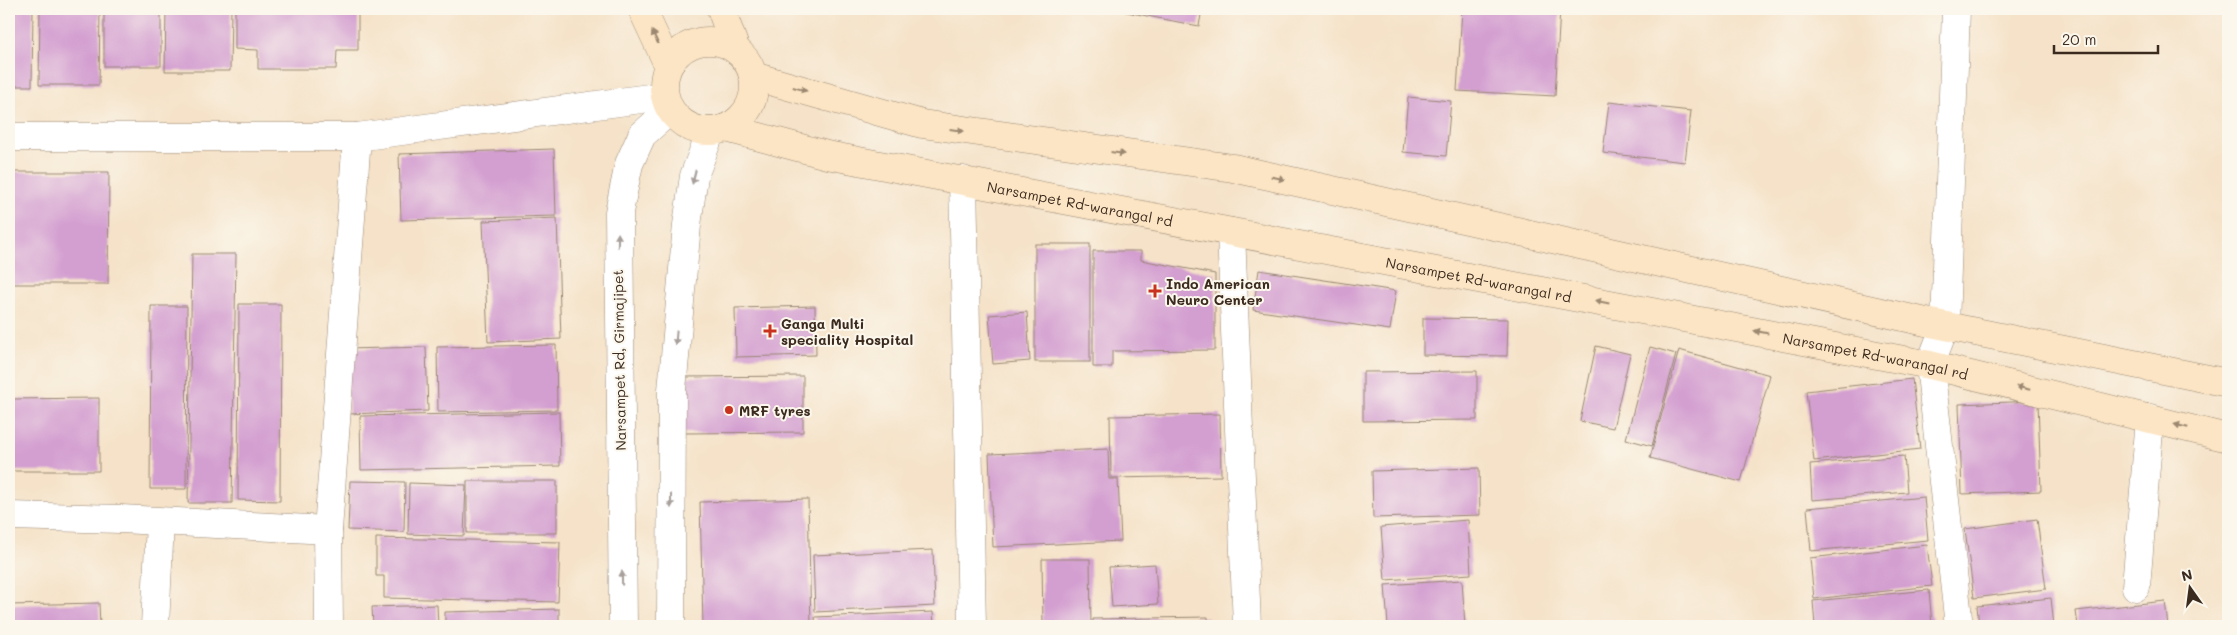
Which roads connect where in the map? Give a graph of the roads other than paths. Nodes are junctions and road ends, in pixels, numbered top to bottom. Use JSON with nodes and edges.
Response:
{"nodes":[{"id":1,"x":642,"y":9,"type":"edge"},
{"id":2,"x":721,"y":9,"type":"edge"},
{"id":3,"x":1956,"y":9,"type":"edge"},
{"id":4,"x":736,"y":50,"type":"junction"},
{"id":5,"x":668,"y":65,"type":"junction"},
{"id":6,"x":753,"y":76,"type":"junction"},
{"id":7,"x":667,"y":103,"type":"junction"},
{"id":8,"x":718,"y":130,"type":"junction"},
{"id":9,"x":9,"y":137,"type":"edge"},
{"id":10,"x":357,"y":137,"type":"junction"},
{"id":11,"x":963,"y":180,"type":"junction"},
{"id":12,"x":1231,"y":232,"type":"junction"},
{"id":13,"x":1945,"y":326,"type":"junction"},
{"id":14,"x":1930,"y":365,"type":"junction"},
{"id":15,"x":2228,"y":383,"type":"edge"},
{"id":16,"x":2150,"y":418,"type":"junction"},
{"id":17,"x":2228,"y":438,"type":"edge"},
{"id":18,"x":9,"y":516,"type":"edge"},
{"id":19,"x":160,"y":523,"type":"junction"},
{"id":20,"x":328,"y":530,"type":"junction"},
{"id":21,"x":2136,"y":587,"type":"dead end"},
{"id":22,"x":156,"y":626,"type":"edge"},
{"id":23,"x":330,"y":626,"type":"edge"},
{"id":24,"x":623,"y":626,"type":"edge"},
{"id":25,"x":671,"y":626,"type":"edge"},
{"id":26,"x":972,"y":626,"type":"edge"},
{"id":27,"x":1247,"y":626,"type":"edge"},
{"id":28,"x":1959,"y":626,"type":"edge"}],
"edges":[{"from":5,"to":1,"type":"main road","one_way":true},
{"from":2,"to":4,"type":"main road"},
{"from":3,"to":13,"type":"street"},
{"from":4,"to":5,"type":"main road"},
{"from":4,"to":6,"type":"main road"},
{"from":5,"to":7,"type":"main road"},
{"from":6,"to":8,"type":"main road"},
{"from":6,"to":13,"type":"main road","one_way":true},
{"from":7,"to":8,"type":"main road"},
{"from":7,"to":10,"type":"street"},
{"from":24,"to":7,"type":"street","name":"Narsampet Rd, Girmajipet","one_way":true},
{"from":8,"to":11,"type":"main road","name":"Narsampet Rd-warangal rd"},
{"from":8,"to":25,"type":"street","one_way":true},
{"from":9,"to":10,"type":"street"},
{"from":10,"to":20,"type":"street"},
{"from":11,"to":12,"type":"main road","name":"Narsampet Rd-warangal rd"},
{"from":11,"to":26,"type":"street"},
{"from":14,"to":12,"type":"main road","name":"Narsampet Rd-warangal rd","one_way":true},
{"from":12,"to":27,"type":"street"},
{"from":13,"to":14,"type":"street"},
{"from":13,"to":15,"type":"main road"},
{"from":16,"to":14,"type":"main road","name":"Narsampet Rd-warangal rd","one_way":true},
{"from":14,"to":28,"type":"street"},
{"from":17,"to":16,"type":"main road","name":"Narsampet Rd-warangal rd","one_way":true},
{"from":16,"to":21,"type":"street"},
{"from":18,"to":19,"type":"street"},
{"from":19,"to":20,"type":"street"},
{"from":19,"to":22,"type":"street"},
{"from":20,"to":23,"type":"street"}]}
